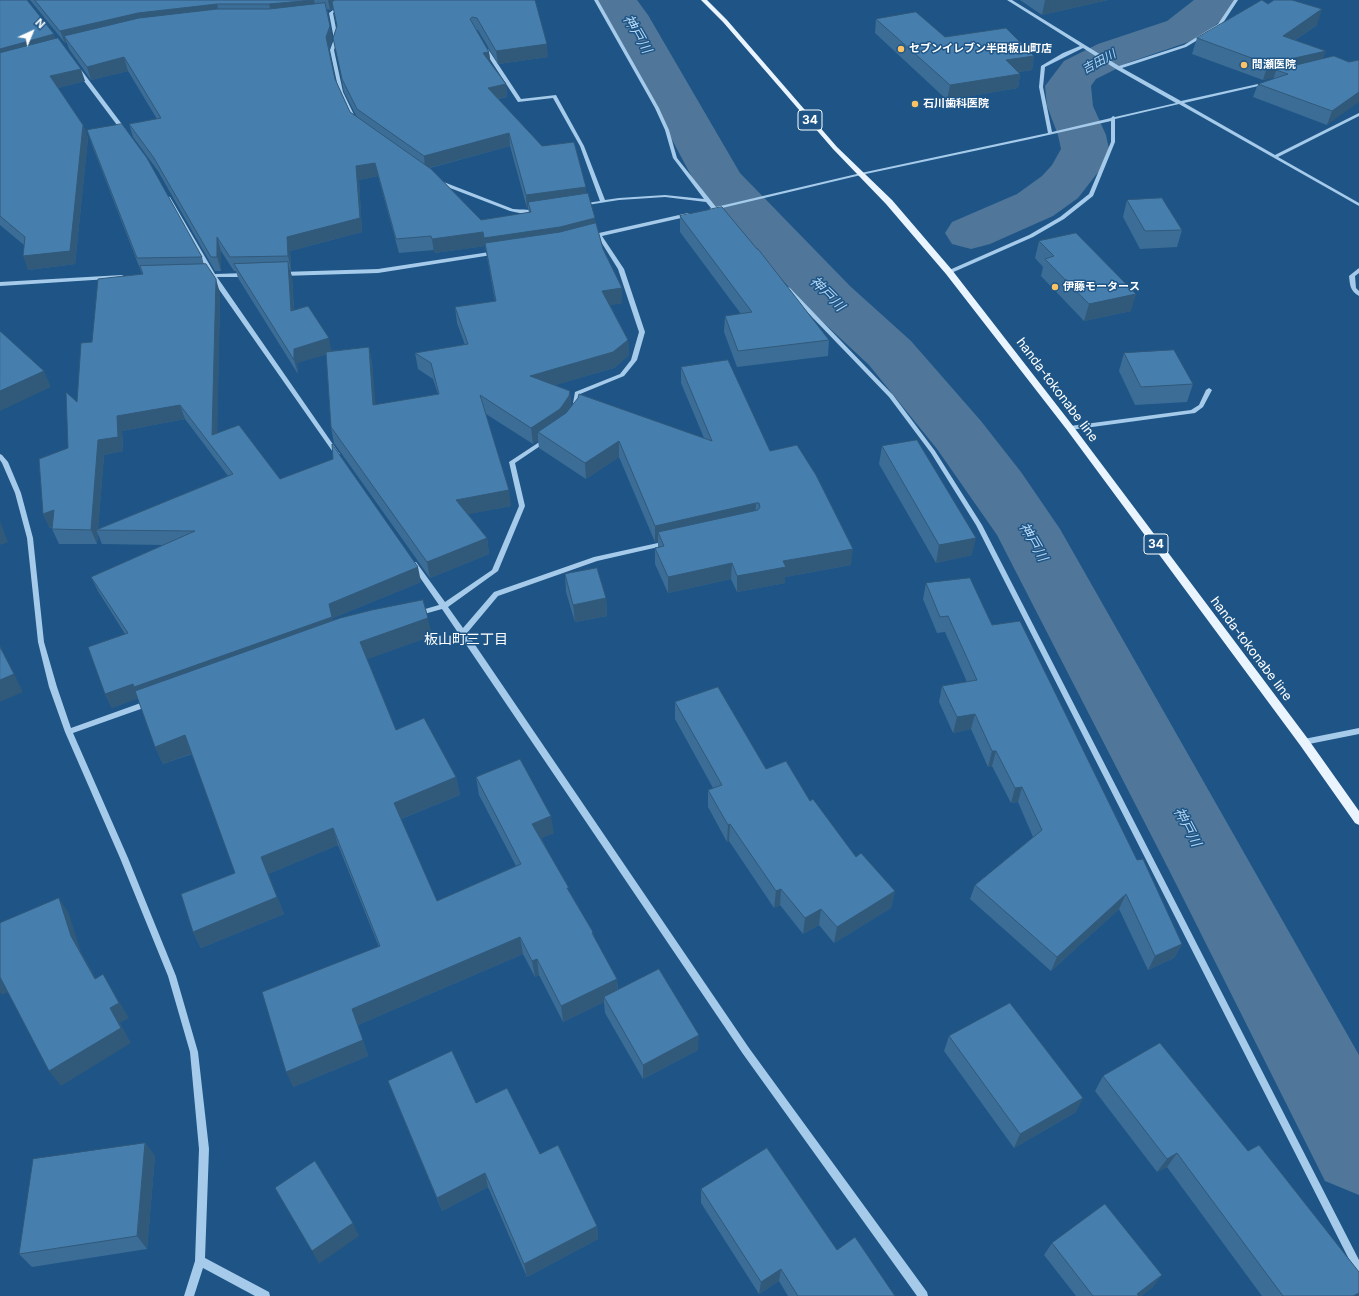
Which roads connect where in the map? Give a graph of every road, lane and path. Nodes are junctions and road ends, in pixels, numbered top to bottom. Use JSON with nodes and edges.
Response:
{"nodes":[{"id":1,"x":350,"y":0,"type":"edge"},
{"id":2,"x":596,"y":0,"type":"edge"},
{"id":3,"x":704,"y":0,"type":"edge"},
{"id":4,"x":1009,"y":0,"type":"edge"},
{"id":5,"x":1236,"y":0,"type":"edge"},
{"id":6,"x":324,"y":13,"type":"edge"},
{"id":7,"x":331,"y":13,"type":"junction"},
{"id":8,"x":481,"y":43,"type":"edge"},
{"id":9,"x":1083,"y":46,"type":"junction"},
{"id":10,"x":72,"y":61,"type":"edge"},
{"id":11,"x":1118,"y":68,"type":"junction"},
{"id":12,"x":1270,"y":82,"type":"edge"},
{"id":13,"x":1178,"y":102,"type":"junction"},
{"id":14,"x":1359,"y":114,"type":"edge"},
{"id":15,"x":1113,"y":118,"type":"junction"},
{"id":16,"x":356,"y":124,"type":"edge"},
{"id":17,"x":1050,"y":133,"type":"junction"},
{"id":18,"x":127,"y":135,"type":"edge"},
{"id":19,"x":1274,"y":157,"type":"junction"},
{"id":20,"x":860,"y":174,"type":"junction"},
{"id":21,"x":435,"y":180,"type":"edge"},
{"id":22,"x":166,"y":193,"type":"edge"},
{"id":23,"x":708,"y":201,"type":"junction"},
{"id":24,"x":603,"y":202,"type":"junction"},
{"id":25,"x":580,"y":205,"type":"edge"},
{"id":26,"x":1359,"y":206,"type":"edge"},
{"id":27,"x":715,"y":209,"type":"junction"},
{"id":28,"x":540,"y":211,"type":"edge"},
{"id":29,"x":692,"y":214,"type":"edge"},
{"id":30,"x":726,"y":220,"type":"edge"},
{"id":31,"x":599,"y":235,"type":"junction"},
{"id":32,"x":584,"y":238,"type":"edge"},
{"id":33,"x":500,"y":253,"type":"edge"},
{"id":34,"x":1359,"y":270,"type":"edge"},
{"id":35,"x":949,"y":272,"type":"junction"},
{"id":36,"x":272,"y":274,"type":"edge"},
{"id":37,"x":249,"y":275,"type":"edge"},
{"id":38,"x":210,"y":276,"type":"junction"},
{"id":39,"x":132,"y":277,"type":"edge"},
{"id":40,"x":0,"y":284,"type":"edge"},
{"id":41,"x":784,"y":285,"type":"edge"},
{"id":42,"x":1359,"y":294,"type":"edge"},
{"id":43,"x":1208,"y":390,"type":"dead end"},
{"id":44,"x":571,"y":418,"type":"edge"},
{"id":45,"x":1070,"y":428,"type":"junction"},
{"id":46,"x":551,"y":436,"type":"edge"},
{"id":47,"x":2,"y":460,"type":"edge"},
{"id":48,"x":343,"y":462,"type":"edge"},
{"id":49,"x":672,"y":542,"type":"edge"},
{"id":50,"x":407,"y":554,"type":"edge"},
{"id":51,"x":444,"y":606,"type":"junction"},
{"id":52,"x":410,"y":616,"type":"edge"},
{"id":53,"x":463,"y":633,"type":"junction"},
{"id":54,"x":158,"y":700,"type":"edge"},
{"id":55,"x":1359,"y":731,"type":"edge"},
{"id":56,"x":69,"y":732,"type":"junction"},
{"id":57,"x":1304,"y":742,"type":"junction"},
{"id":58,"x":1359,"y":820,"type":"edge"},
{"id":59,"x":200,"y":1261,"type":"junction"},
{"id":60,"x":1359,"y":1270,"type":"edge"},
{"id":61,"x":189,"y":1296,"type":"edge"},
{"id":62,"x":265,"y":1296,"type":"edge"},
{"id":63,"x":923,"y":1296,"type":"edge"}],
"edges":[{"from":1,"to":7,"type":"street"},
{"from":2,"to":23,"type":"street"},
{"from":3,"to":20,"type":"main road","name":"handa-tokonabe line","number":"34"},
{"from":4,"to":9,"type":"street"},
{"from":5,"to":11,"type":"street"},
{"from":6,"to":7,"type":"street"},
{"from":7,"to":16,"type":"street"},
{"from":8,"to":24,"type":"street"},
{"from":9,"to":11,"type":"street"},
{"from":9,"to":17,"type":"street"},
{"from":10,"to":18,"type":"street"},
{"from":11,"to":13,"type":"street"},
{"from":12,"to":13,"type":"street"},
{"from":13,"to":15,"type":"street"},
{"from":13,"to":19,"type":"street"},
{"from":14,"to":19,"type":"street"},
{"from":15,"to":17,"type":"street"},
{"from":15,"to":35,"type":"street"},
{"from":17,"to":20,"type":"street"},
{"from":19,"to":26,"type":"street"},
{"from":20,"to":27,"type":"street"},
{"from":20,"to":35,"type":"main road","name":"handa-tokonabe line","number":"34"},
{"from":21,"to":28,"type":"street"},
{"from":22,"to":38,"type":"street"},
{"from":23,"to":24,"type":"street"},
{"from":23,"to":27,"type":"street"},
{"from":24,"to":25,"type":"street"},
{"from":27,"to":30,"type":"street"},
{"from":29,"to":31,"type":"street"},
{"from":31,"to":32,"type":"street"},
{"from":31,"to":44,"type":"street"},
{"from":33,"to":36,"type":"street"},
{"from":34,"to":42,"type":"street"},
{"from":35,"to":45,"type":"main road","name":"handa-tokonabe line","number":"34"},
{"from":37,"to":38,"type":"street"},
{"from":38,"to":48,"type":"street"},
{"from":39,"to":40,"type":"street"},
{"from":41,"to":60,"type":"street"},
{"from":43,"to":45,"type":"street"},
{"from":45,"to":57,"type":"main road","name":"handa-tokonabe line","number":"34"},
{"from":46,"to":51,"type":"street"},
{"from":47,"to":56,"type":"street"},
{"from":49,"to":53,"type":"street"},
{"from":50,"to":51,"type":"street"},
{"from":51,"to":52,"type":"street"},
{"from":51,"to":53,"type":"street"},
{"from":53,"to":63,"type":"street"},
{"from":54,"to":56,"type":"street"},
{"from":55,"to":57,"type":"street"},
{"from":56,"to":59,"type":"street"},
{"from":57,"to":58,"type":"main road","name":"handa-tokonabe line","number":"34"},
{"from":59,"to":61,"type":"street"},
{"from":59,"to":62,"type":"street"}]}
